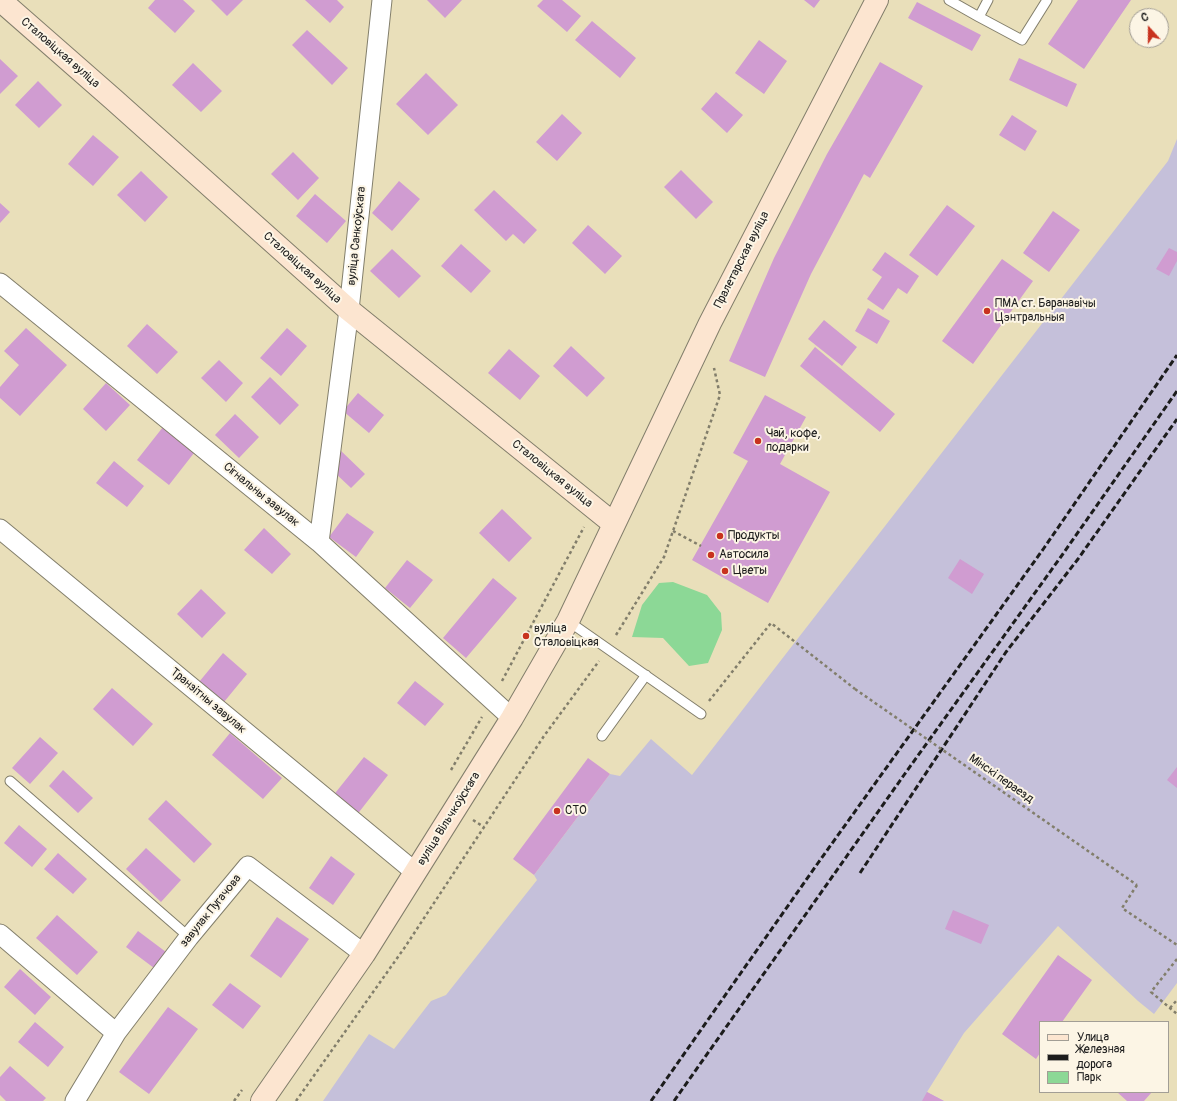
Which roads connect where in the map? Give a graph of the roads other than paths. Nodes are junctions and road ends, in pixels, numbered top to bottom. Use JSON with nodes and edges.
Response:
{"nodes":[{"id":1,"x":0,"y":0,"type":"edge"},
{"id":2,"x":382,"y":0,"type":"edge"},
{"id":3,"x":877,"y":0,"type":"edge"},
{"id":4,"x":949,"y":0,"type":"edge"},
{"id":5,"x":988,"y":0,"type":"edge"},
{"id":6,"x":1047,"y":0,"type":"edge"},
{"id":7,"x":979,"y":17,"type":"junction"},
{"id":8,"x":2,"y":290,"type":"edge"},
{"id":9,"x":349,"y":310,"type":"junction"},
{"id":10,"x":614,"y":524,"type":"junction"},
{"id":11,"x":0,"y":529,"type":"edge"},
{"id":12,"x":319,"y":542,"type":"junction"},
{"id":13,"x":568,"y":621,"type":"junction"},
{"id":14,"x":646,"y":675,"type":"junction"},
{"id":15,"x":701,"y":714,"type":"road end"},
{"id":16,"x":512,"y":718,"type":"junction"},
{"id":17,"x":602,"y":736,"type":"dead end"},
{"id":18,"x":10,"y":781,"type":"dead end"},
{"id":19,"x":415,"y":872,"type":"junction"},
{"id":20,"x":0,"y":934,"type":"edge"},
{"id":21,"x":189,"y":937,"type":"junction"},
{"id":22,"x":364,"y":954,"type":"junction"},
{"id":23,"x":116,"y":1033,"type":"junction"},
{"id":24,"x":74,"y":1101,"type":"edge"},
{"id":25,"x":262,"y":1101,"type":"edge"}],
"edges":[{"from":1,"to":9,"type":"main road","name":"Сталовіцкая вуліца"},
{"from":2,"to":9,"type":"street","name":"вуліца Санкоўскага"},
{"from":3,"to":10,"type":"main road","name":"Пралетарская вуліца"},
{"from":4,"to":7,"type":"lane"},
{"from":5,"to":7,"type":"lane"},
{"from":6,"to":7,"type":"lane"},
{"from":8,"to":12,"type":"street","name":"Сігнальны завулак"},
{"from":9,"to":10,"type":"main road","name":"Сталовіцкая вуліца"},
{"from":9,"to":12,"type":"street","name":"вуліца Санкоўскага"},
{"from":10,"to":13,"type":"main road","name":"вуліца Вільчкоўскага"},
{"from":11,"to":19,"type":"street","name":"Транзітны завулак"},
{"from":12,"to":16,"type":"street","name":"Сігнальны завулак"},
{"from":13,"to":14,"type":"lane"},
{"from":13,"to":16,"type":"main road","name":"вуліца Вільчкоўскага"},
{"from":14,"to":15,"type":"lane"},
{"from":14,"to":17,"type":"lane"},
{"from":16,"to":19,"type":"main road","name":"вуліца Вільчкоўскага"},
{"from":18,"to":21,"type":"lane"},
{"from":19,"to":22,"type":"main road","name":"вуліца Вільчкоўскага"},
{"from":20,"to":23,"type":"street"},
{"from":21,"to":22,"type":"street","name":"завулак Пугачова"},
{"from":21,"to":23,"type":"street","name":"завулак Пугачова"},
{"from":22,"to":25,"type":"main road","name":"вуліца Вільчкоўскага"},
{"from":23,"to":24,"type":"street","name":"завулак Пугачова"}]}
